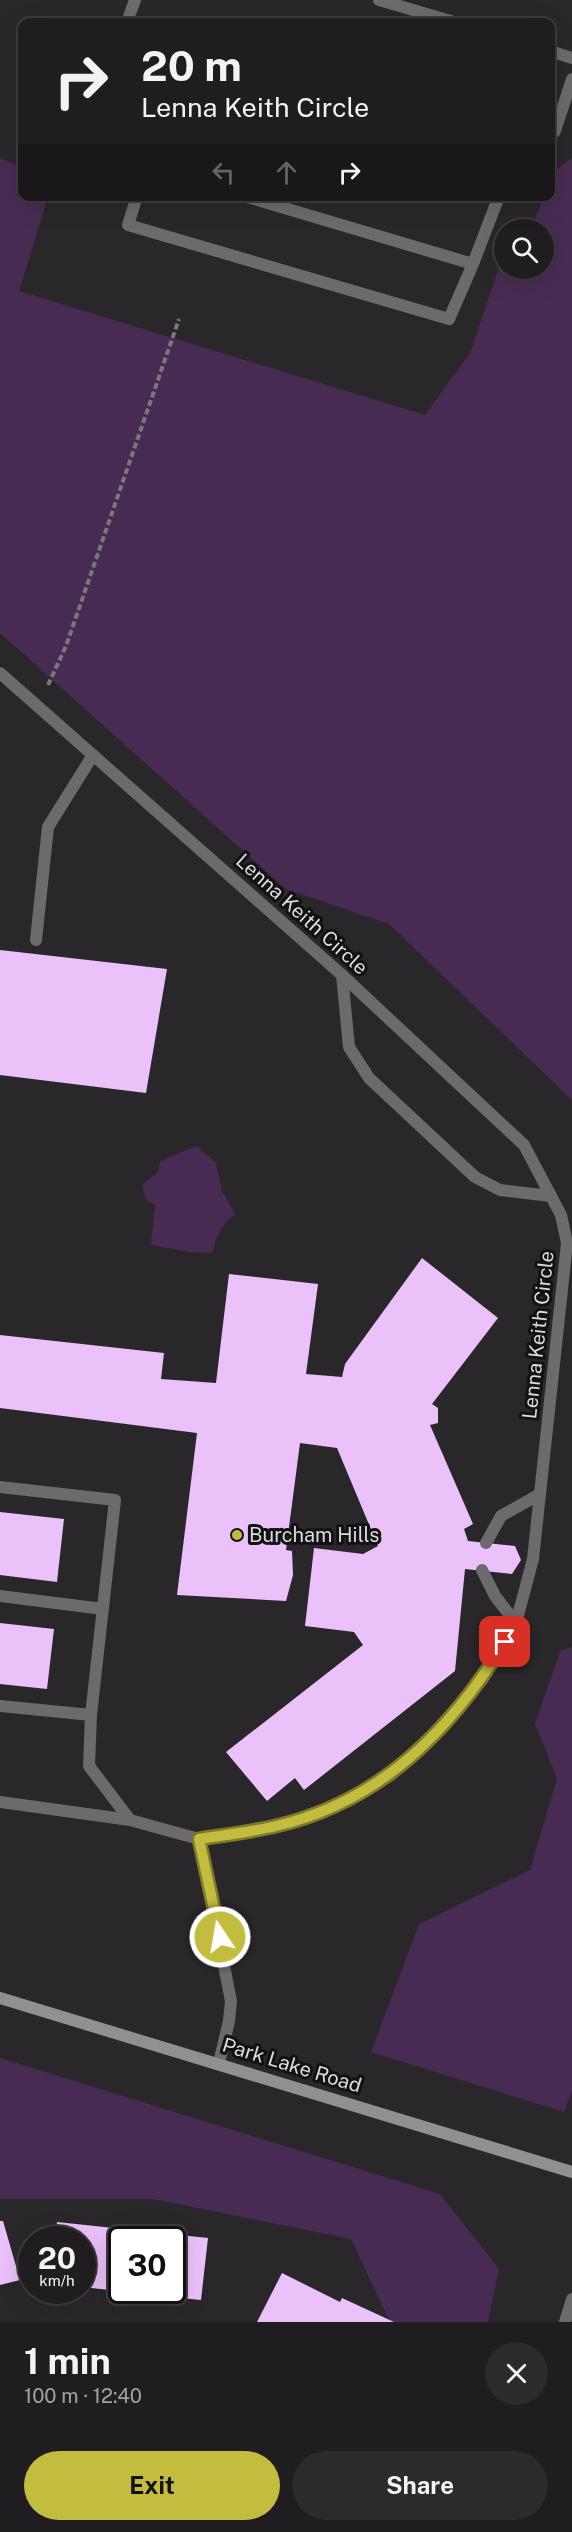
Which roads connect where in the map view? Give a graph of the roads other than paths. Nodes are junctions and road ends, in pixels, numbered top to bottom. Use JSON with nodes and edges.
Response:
{"nodes":[{"id":1,"x":135,"y":0,"type":"edge"},
{"id":2,"x":380,"y":0,"type":"edge"},
{"id":3,"x":399,"y":3,"type":"edge"},
{"id":4,"x":129,"y":18,"type":"edge"},
{"id":5,"x":442,"y":18,"type":"edge"},
{"id":6,"x":555,"y":53,"type":"edge"},
{"id":7,"x":572,"y":58,"type":"edge"},
{"id":8,"x":572,"y":79,"type":"edge"},
{"id":9,"x":555,"y":131,"type":"edge"},
{"id":10,"x":136,"y":201,"type":"edge"},
{"id":11,"x":261,"y":201,"type":"edge"},
{"id":12,"x":497,"y":201,"type":"edge"},
{"id":13,"x":473,"y":264,"type":"junction"},
{"id":14,"x":0,"y":673,"type":"edge"},
{"id":15,"x":93,"y":755,"type":"junction"},
{"id":16,"x":36,"y":939,"type":"dead end"},
{"id":17,"x":342,"y":975,"type":"junction"},
{"id":18,"x":551,"y":1196,"type":"junction"},
{"id":19,"x":0,"y":1487,"type":"edge"},
{"id":20,"x":540,"y":1494,"type":"junction"},
{"id":21,"x":486,"y":1543,"type":"dead end"},
{"id":22,"x":482,"y":1570,"type":"dead end"},
{"id":23,"x":0,"y":1596,"type":"edge"},
{"id":24,"x":103,"y":1609,"type":"junction"},
{"id":25,"x":516,"y":1623,"type":"junction"},
{"id":26,"x":0,"y":1706,"type":"edge"},
{"id":27,"x":91,"y":1715,"type":"junction"},
{"id":28,"x":0,"y":1802,"type":"edge"},
{"id":29,"x":130,"y":1820,"type":"junction"},
{"id":30,"x":199,"y":1839,"type":"junction"},
{"id":31,"x":0,"y":1998,"type":"edge"},
{"id":32,"x":219,"y":2063,"type":"junction"},
{"id":33,"x":572,"y":2172,"type":"edge"},
{"id":34,"x":572,"y":2299,"type":"edge"},
{"id":35,"x":565,"y":2322,"type":"edge"}],
"edges":[{"from":1,"to":4,"type":"street"},
{"from":2,"to":3,"type":"street"},
{"from":3,"to":5,"type":"street"},
{"from":6,"to":7,"type":"street"},
{"from":8,"to":9,"type":"street"},
{"from":10,"to":13,"type":"street"},
{"from":11,"to":13,"type":"street"},
{"from":12,"to":13,"type":"street"},
{"from":14,"to":15,"type":"street","name":"Lenna Keith Circle"},
{"from":15,"to":16,"type":"street"},
{"from":15,"to":17,"type":"street","name":"Lenna Keith Circle"},
{"from":17,"to":18,"type":"street","name":"Lenna Keith Circle"},
{"from":17,"to":18,"type":"street"},
{"from":18,"to":20,"type":"street","name":"Lenna Keith Circle"},
{"from":19,"to":24,"type":"street"},
{"from":20,"to":21,"type":"street"},
{"from":20,"to":25,"type":"street","name":"Lenna Keith Circle"},
{"from":22,"to":25,"type":"street"},
{"from":23,"to":24,"type":"street"},
{"from":24,"to":27,"type":"street"},
{"from":25,"to":30,"type":"street","name":"Lenna Keith Circle"},
{"from":26,"to":27,"type":"street"},
{"from":27,"to":29,"type":"street"},
{"from":28,"to":29,"type":"street","name":"Lenna Keith Circle"},
{"from":29,"to":30,"type":"street","name":"Lenna Keith Circle"},
{"from":30,"to":32,"type":"street"},
{"from":31,"to":32,"type":"street","name":"Park Lake Road"},
{"from":32,"to":33,"type":"street","name":"Park Lake Road"},
{"from":34,"to":35,"type":"street"}]}
